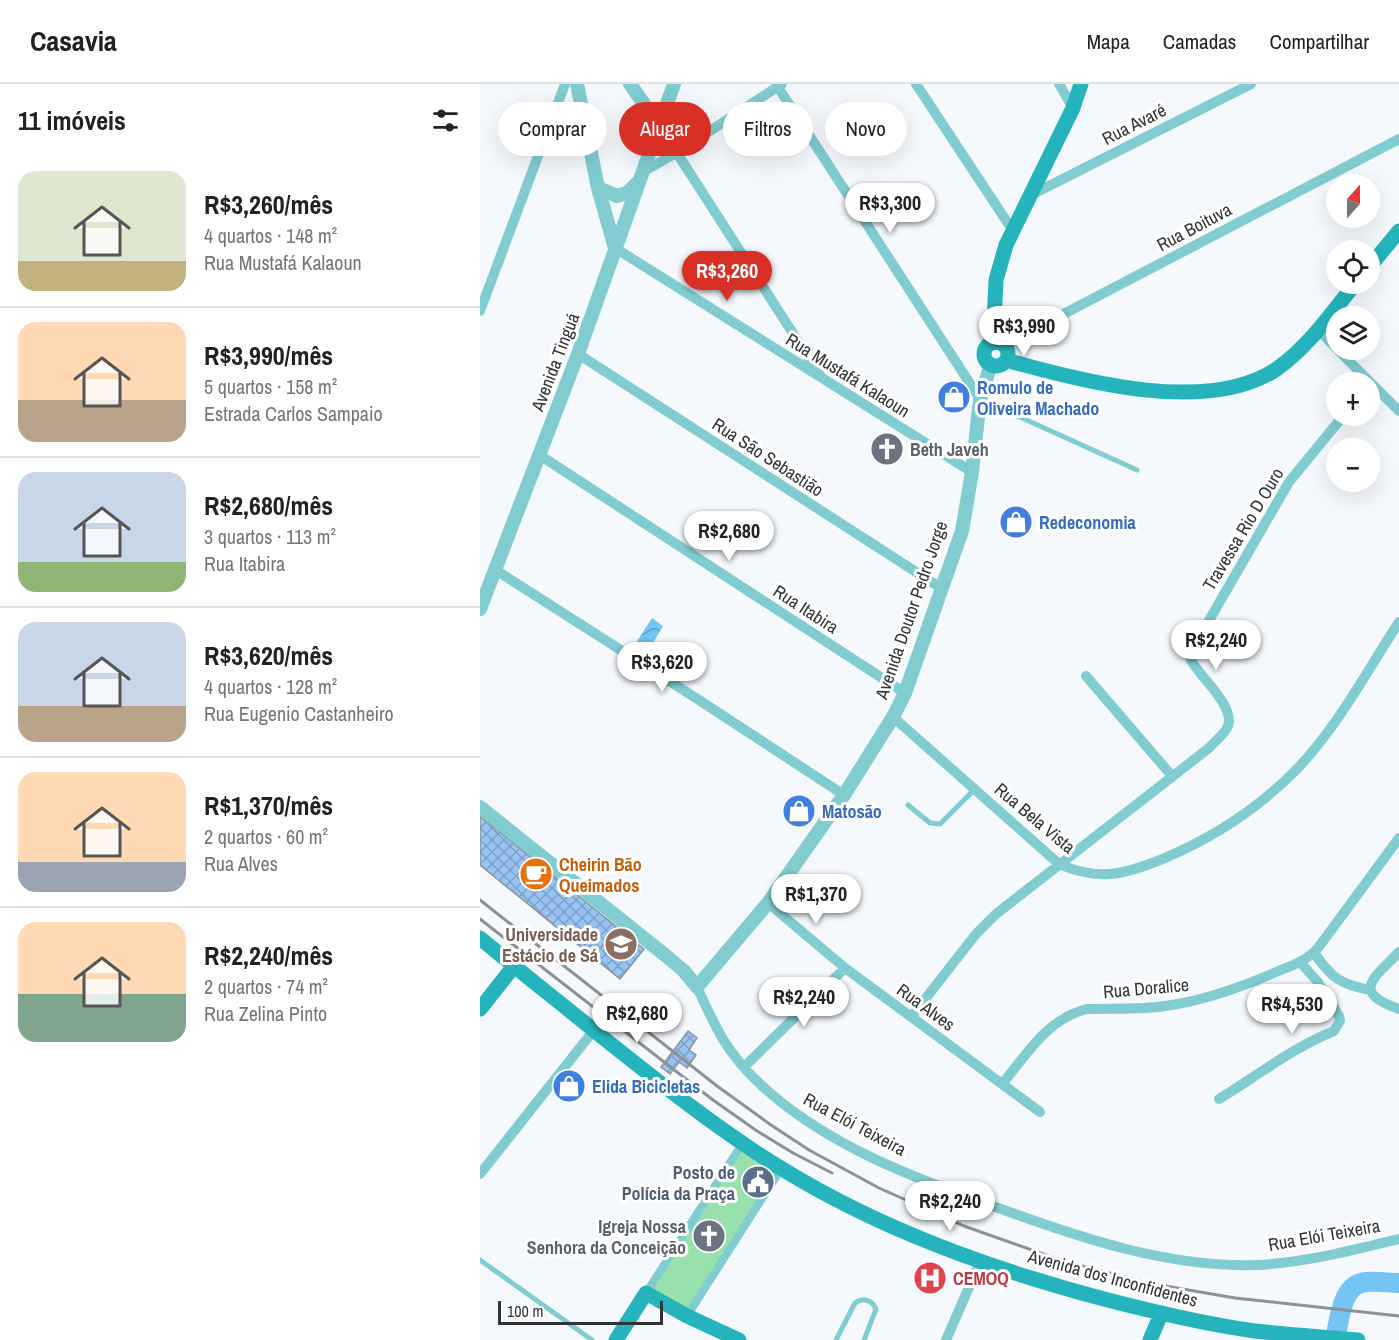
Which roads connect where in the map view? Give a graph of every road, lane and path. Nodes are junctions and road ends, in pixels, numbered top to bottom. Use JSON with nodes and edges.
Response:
{"nodes":[{"id":1,"x":566,"y":84,"type":"edge"},
{"id":2,"x":577,"y":84,"type":"edge"},
{"id":3,"x":630,"y":84,"type":"edge"},
{"id":4,"x":674,"y":84,"type":"edge"},
{"id":5,"x":916,"y":84,"type":"edge"},
{"id":6,"x":1059,"y":84,"type":"edge"},
{"id":7,"x":1081,"y":84,"type":"edge"},
{"id":8,"x":1251,"y":84,"type":"edge"},
{"id":9,"x":779,"y":85,"type":"edge"},
{"id":10,"x":643,"y":102,"type":"edge"},
{"id":11,"x":667,"y":102,"type":"edge"},
{"id":12,"x":1073,"y":108,"type":"junction"},
{"id":13,"x":711,"y":130,"type":"edge"},
{"id":14,"x":1399,"y":139,"type":"edge"},
{"id":15,"x":648,"y":156,"type":"edge"},
{"id":16,"x":672,"y":156,"type":"edge"},
{"id":17,"x":678,"y":156,"type":"edge"},
{"id":18,"x":640,"y":177,"type":"junction"},
{"id":19,"x":597,"y":188,"type":"junction"},
{"id":20,"x":1033,"y":194,"type":"junction"},
{"id":21,"x":1013,"y":231,"type":"junction"},
{"id":22,"x":1399,"y":231,"type":"edge"},
{"id":23,"x":615,"y":248,"type":"junction"},
{"id":24,"x":1380,"y":254,"type":"edge"},
{"id":25,"x":1347,"y":294,"type":"edge"},
{"id":26,"x":480,"y":311,"type":"edge"},
{"id":27,"x":1318,"y":329,"type":"junction"},
{"id":28,"x":1326,"y":337,"type":"edge"},
{"id":29,"x":1001,"y":349,"type":"junction"},
{"id":30,"x":578,"y":354,"type":"junction"},
{"id":31,"x":1347,"y":360,"type":"edge"},
{"id":32,"x":991,"y":364,"type":"junction"},
{"id":33,"x":1359,"y":372,"type":"edge"},
{"id":34,"x":823,"y":380,"type":"junction"},
{"id":35,"x":1380,"y":393,"type":"edge"},
{"id":36,"x":980,"y":399,"type":"junction"},
{"id":37,"x":1399,"y":411,"type":"edge"},
{"id":38,"x":1335,"y":426,"type":"edge"},
{"id":39,"x":538,"y":454,"type":"junction"},
{"id":40,"x":1137,"y":470,"type":"dead end"},
{"id":41,"x":972,"y":472,"type":"junction"},
{"id":42,"x":494,"y":569,"type":"junction"},
{"id":43,"x":941,"y":588,"type":"junction"},
{"id":44,"x":480,"y":609,"type":"edge"},
{"id":45,"x":1399,"y":622,"type":"edge"},
{"id":46,"x":1086,"y":676,"type":"dead end"},
{"id":47,"x":905,"y":693,"type":"junction"},
{"id":48,"x":893,"y":717,"type":"junction"},
{"id":49,"x":1172,"y":777,"type":"junction"},
{"id":50,"x":975,"y":789,"type":"junction"},
{"id":51,"x":844,"y":795,"type":"junction"},
{"id":52,"x":908,"y":806,"type":"dead end"},
{"id":53,"x":480,"y":807,"type":"edge"},
{"id":54,"x":1399,"y":838,"type":"edge"},
{"id":55,"x":1059,"y":864,"type":"junction"},
{"id":56,"x":768,"y":903,"type":"junction"},
{"id":57,"x":480,"y":938,"type":"edge"},
{"id":58,"x":1399,"y":952,"type":"edge"},
{"id":59,"x":1314,"y":953,"type":"junction"},
{"id":60,"x":1300,"y":962,"type":"junction"},
{"id":61,"x":514,"y":966,"type":"junction"},
{"id":62,"x":845,"y":968,"type":"junction"},
{"id":63,"x":698,"y":987,"type":"junction"},
{"id":64,"x":1370,"y":990,"type":"junction"},
{"id":65,"x":480,"y":1009,"type":"edge"},
{"id":66,"x":1399,"y":1009,"type":"edge"},
{"id":67,"x":911,"y":1017,"type":"junction"},
{"id":68,"x":594,"y":1030,"type":"junction"},
{"id":69,"x":744,"y":1067,"type":"junction"},
{"id":70,"x":1003,"y":1083,"type":"junction"},
{"id":71,"x":1219,"y":1099,"type":"dead end"},
{"id":72,"x":1040,"y":1112,"type":"dead end"},
{"id":73,"x":742,"y":1144,"type":"junction"},
{"id":74,"x":781,"y":1169,"type":"junction"},
{"id":75,"x":480,"y":1173,"type":"edge"},
{"id":76,"x":1398,"y":1240,"type":"edge"},
{"id":77,"x":480,"y":1260,"type":"edge"},
{"id":78,"x":980,"y":1262,"type":"junction"},
{"id":79,"x":646,"y":1293,"type":"junction"},
{"id":80,"x":1161,"y":1314,"type":"junction"},
{"id":81,"x":687,"y":1316,"type":"junction"},
{"id":82,"x":592,"y":1340,"type":"edge"},
{"id":83,"x":615,"y":1340,"type":"edge"},
{"id":84,"x":739,"y":1340,"type":"edge"},
{"id":85,"x":836,"y":1340,"type":"edge"},
{"id":86,"x":864,"y":1340,"type":"edge"},
{"id":87,"x":946,"y":1340,"type":"edge"},
{"id":88,"x":1149,"y":1340,"type":"edge"},
{"id":89,"x":1357,"y":1340,"type":"edge"}],
"edges":[{"from":1,"to":26,"type":"street"},
{"from":2,"to":19,"type":"street"},
{"from":3,"to":10,"type":"street"},
{"from":4,"to":11,"type":"street","name":"Avenida Tinguá"},
{"from":5,"to":21,"type":"street"},
{"from":6,"to":12,"type":"street"},
{"from":7,"to":12,"type":"main road","name":"Avenida Doutor Pedro Jorge"},
{"from":8,"to":20,"type":"street","name":"Rua Avaré"},
{"from":9,"to":13,"type":"street"},
{"from":9,"to":36,"type":"street"},
{"from":12,"to":20,"type":"main road","name":"Avenida Doutor Pedro Jorge"},
{"from":14,"to":29,"type":"street","name":"Rua Boituva"},
{"from":15,"to":18,"type":"street","name":"Avenida Tinguá"},
{"from":16,"to":18,"type":"street"},
{"from":17,"to":34,"type":"street"},
{"from":18,"to":19,"type":"street"},
{"from":18,"to":23,"type":"street","name":"Avenida Tinguá"},
{"from":19,"to":23,"type":"street"},
{"from":20,"to":21,"type":"main road","name":"Avenida Doutor Pedro Jorge"},
{"from":21,"to":29,"type":"main road","name":"Avenida Doutor Pedro Jorge"},
{"from":22,"to":24,"type":"main road"},
{"from":23,"to":30,"type":"street","name":"Avenida Tinguá"},
{"from":23,"to":34,"type":"street","name":"Rua Mustafá Kalaoun"},
{"from":25,"to":27,"type":"main road"},
{"from":27,"to":28,"type":"street"},
{"from":27,"to":29,"type":"main road"},
{"from":29,"to":32,"type":"main road"},
{"from":29,"to":32,"type":"main road","name":"Avenida Doutor Pedro Jorge"},
{"from":30,"to":39,"type":"street","name":"Avenida Tinguá"},
{"from":30,"to":43,"type":"street","name":"Rua São Sebastião"},
{"from":31,"to":33,"type":"street"},
{"from":32,"to":36,"type":"street","name":"Avenida Doutor Pedro Jorge"},
{"from":34,"to":41,"type":"street","name":"Rua Mustafá Kalaoun"},
{"from":35,"to":37,"type":"street"},
{"from":36,"to":40,"type":"lane"},
{"from":36,"to":41,"type":"street","name":"Avenida Doutor Pedro Jorge"},
{"from":38,"to":49,"type":"street","name":"Travessa Rio D Ouro"},
{"from":39,"to":42,"type":"street","name":"Avenida Tinguá"},
{"from":39,"to":47,"type":"street","name":"Rua Itabira"},
{"from":41,"to":43,"type":"street","name":"Avenida Doutor Pedro Jorge"},
{"from":42,"to":44,"type":"street","name":"Avenida Tinguá"},
{"from":42,"to":51,"type":"street"},
{"from":43,"to":47,"type":"street","name":"Avenida Doutor Pedro Jorge"},
{"from":45,"to":55,"type":"street","name":"Rua Bela Vista"},
{"from":46,"to":49,"type":"street"},
{"from":47,"to":48,"type":"street","name":"Avenida Doutor Pedro Jorge"},
{"from":48,"to":50,"type":"street","name":"Rua Bela Vista"},
{"from":48,"to":51,"type":"street","name":"Avenida Doutor Pedro Jorge"},
{"from":49,"to":55,"type":"street","name":"Travessa Rio D Ouro"},
{"from":50,"to":52,"type":"lane"},
{"from":50,"to":55,"type":"street","name":"Rua Bela Vista"},
{"from":51,"to":56,"type":"street","name":"Avenida Doutor Pedro Jorge"},
{"from":53,"to":63,"type":"street","name":"Rua Elói Teixeira"},
{"from":54,"to":59,"type":"street","name":"Rua Doralice"},
{"from":55,"to":67,"type":"street","name":"Travessa Rio D Ouro"},
{"from":56,"to":62,"type":"street","name":"Rua Alves"},
{"from":56,"to":63,"type":"street","name":"Avenida Doutor Pedro Jorge"},
{"from":57,"to":61,"type":"main road","name":"Avenida dos Inconfidentes"},
{"from":58,"to":64,"type":"street"},
{"from":59,"to":60,"type":"street","name":"Rua Doralice"},
{"from":59,"to":64,"type":"street"},
{"from":60,"to":70,"type":"street","name":"Rua Doralice"},
{"from":60,"to":71,"type":"street"},
{"from":61,"to":65,"type":"main road"},
{"from":61,"to":68,"type":"main road","name":"Avenida dos Inconfidentes"},
{"from":62,"to":67,"type":"street","name":"Rua Alves"},
{"from":62,"to":69,"type":"street"},
{"from":63,"to":69,"type":"street","name":"Rua Elói Teixeira"},
{"from":64,"to":66,"type":"street"},
{"from":67,"to":70,"type":"street","name":"Rua Alves"},
{"from":68,"to":73,"type":"main road","name":"Avenida dos Inconfidentes"},
{"from":68,"to":75,"type":"street"},
{"from":69,"to":76,"type":"street","name":"Rua Elói Teixeira"},
{"from":70,"to":72,"type":"street","name":"Rua Alves"},
{"from":73,"to":74,"type":"main road","name":"Avenida dos Inconfidentes"},
{"from":73,"to":79,"type":"street"},
{"from":74,"to":78,"type":"main road","name":"Avenida dos Inconfidentes"},
{"from":74,"to":81,"type":"street"},
{"from":77,"to":82,"type":"lane"},
{"from":78,"to":80,"type":"main road","name":"Avenida dos Inconfidentes"},
{"from":78,"to":87,"type":"street"},
{"from":79,"to":81,"type":"main road"},
{"from":79,"to":83,"type":"main road"},
{"from":80,"to":88,"type":"main road"},
{"from":80,"to":89,"type":"main road","name":"Avenida dos Inconfidentes"},
{"from":81,"to":84,"type":"main road"},
{"from":85,"to":86,"type":"lane"}]}
